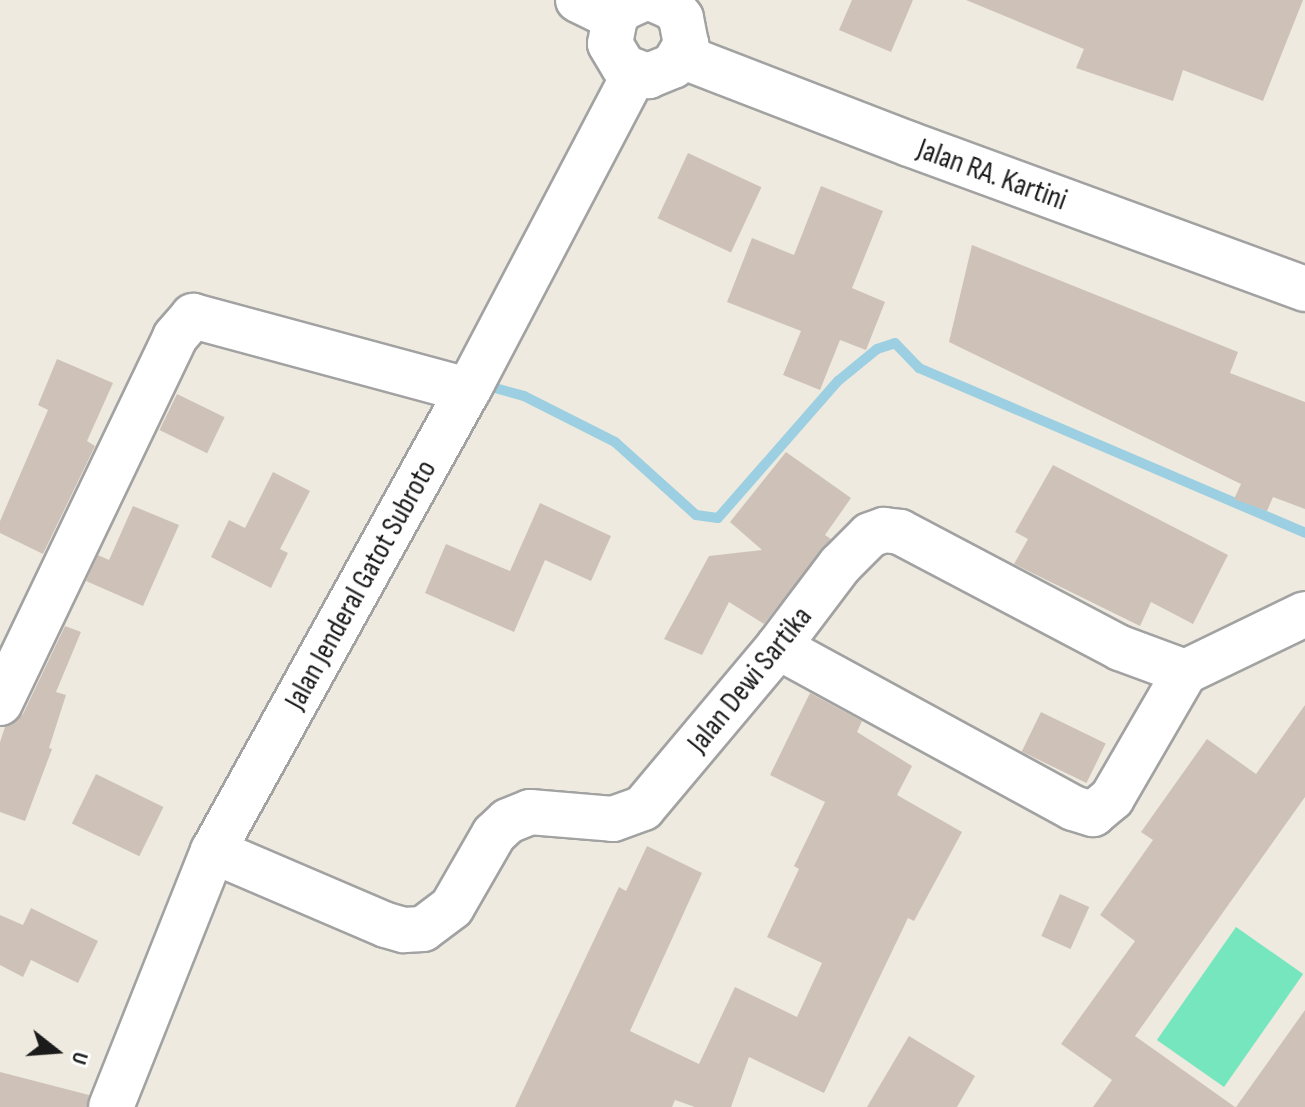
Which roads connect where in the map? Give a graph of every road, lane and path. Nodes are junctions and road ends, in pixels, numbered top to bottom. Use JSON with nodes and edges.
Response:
{"nodes":[{"id":1,"x":655,"y":0,"type":"edge"},
{"id":2,"x":661,"y":0,"type":"edge"},
{"id":3,"x":612,"y":6,"type":"edge"},
{"id":4,"x":681,"y":56,"type":"junction"},
{"id":5,"x":635,"y":73,"type":"junction"},
{"id":6,"x":1305,"y":289,"type":"edge"},
{"id":7,"x":468,"y":390,"type":"junction"},
{"id":8,"x":1303,"y":615,"type":"edge"},
{"id":9,"x":778,"y":647,"type":"junction"},
{"id":10,"x":1185,"y":672,"type":"junction"},
{"id":11,"x":0,"y":703,"type":"edge"},
{"id":12,"x":213,"y":851,"type":"junction"},
{"id":13,"x":111,"y":1107,"type":"edge"}],
"edges":[{"from":1,"to":2,"type":"street"},
{"from":2,"to":4,"type":"street"},
{"from":3,"to":5,"type":"street"},
{"from":4,"to":5,"type":"street"},
{"from":4,"to":6,"type":"street","name":"Jalan RA. Kartini"},
{"from":5,"to":7,"type":"street","name":"Jalan Jenderal Gatot Subroto"},
{"from":7,"to":11,"type":"street"},
{"from":7,"to":12,"type":"street","name":"Jalan Jenderal Gatot Subroto"},
{"from":8,"to":10,"type":"street"},
{"from":9,"to":10,"type":"street","name":"Jalan Dewi Sartika"},
{"from":9,"to":10,"type":"street"},
{"from":9,"to":12,"type":"street","name":"Jalan Dewi Sartika"},
{"from":12,"to":13,"type":"street","name":"Jalan Jenderal Gatot Subroto"}]}
